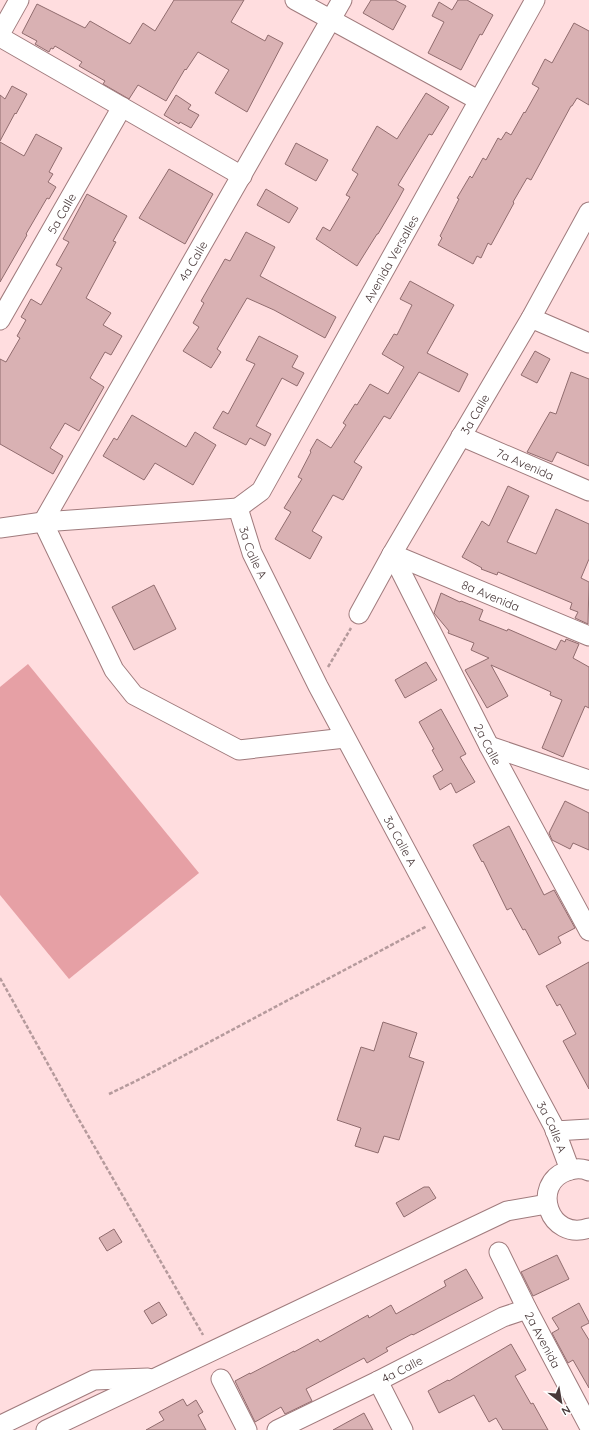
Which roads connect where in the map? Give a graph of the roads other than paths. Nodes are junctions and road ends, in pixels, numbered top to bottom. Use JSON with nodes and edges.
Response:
{"nodes":[{"id":1,"x":19,"y":0,"type":"edge"},
{"id":2,"x":295,"y":0,"type":"edge"},
{"id":3,"x":342,"y":0,"type":"edge"},
{"id":4,"x":535,"y":0,"type":"edge"},
{"id":5,"x":331,"y":20,"type":"junction"},
{"id":6,"x":0,"y":35,"type":"edge"},
{"id":7,"x":478,"y":100,"type":"junction"},
{"id":8,"x":122,"y":107,"type":"junction"},
{"id":9,"x":242,"y":176,"type":"junction"},
{"id":10,"x":589,"y":212,"type":"edge"},
{"id":11,"x":531,"y":318,"type":"junction"},
{"id":12,"x":0,"y":320,"type":"edge"},
{"id":13,"x":589,"y":344,"type":"edge"},
{"id":14,"x":461,"y":436,"type":"junction"},
{"id":15,"x":589,"y":491,"type":"edge"},
{"id":16,"x":238,"y":508,"type":"junction"},
{"id":17,"x":43,"y":522,"type":"junction"},
{"id":18,"x":0,"y":528,"type":"edge"},
{"id":19,"x":392,"y":554,"type":"junction"},
{"id":20,"x":359,"y":614,"type":"road end"},
{"id":21,"x":589,"y":636,"type":"edge"},
{"id":22,"x":346,"y":738,"type":"junction"},
{"id":23,"x":489,"y":746,"type":"junction"},
{"id":24,"x":589,"y":780,"type":"edge"},
{"id":25,"x":589,"y":931,"type":"edge"},
{"id":26,"x":589,"y":1129,"type":"edge"},
{"id":27,"x":555,"y":1131,"type":"junction"},
{"id":28,"x":570,"y":1170,"type":"junction"},
{"id":29,"x":589,"y":1171,"type":"edge"},
{"id":30,"x":547,"y":1204,"type":"junction"},
{"id":31,"x":589,"y":1228,"type":"edge"},
{"id":32,"x":499,"y":1252,"type":"dead end"},
{"id":33,"x":527,"y":1309,"type":"junction"},
{"id":34,"x":155,"y":1378,"type":"junction"},
{"id":35,"x":221,"y":1379,"type":"dead end"},
{"id":36,"x":378,"y":1381,"type":"junction"},
{"id":37,"x":589,"y":1426,"type":"edge"},
{"id":38,"x":0,"y":1429,"type":"edge"},
{"id":39,"x":46,"y":1430,"type":"edge"},
{"id":40,"x":247,"y":1430,"type":"edge"},
{"id":41,"x":277,"y":1430,"type":"edge"},
{"id":42,"x":403,"y":1430,"type":"edge"}],
"edges":[{"from":1,"to":6,"type":"street"},
{"from":2,"to":5,"type":"street"},
{"from":3,"to":5,"type":"street","name":"4a Calle"},
{"from":4,"to":7,"type":"street","name":"Avenida Versalles"},
{"from":5,"to":7,"type":"street"},
{"from":5,"to":9,"type":"street","name":"4a Calle"},
{"from":6,"to":8,"type":"street"},
{"from":7,"to":16,"type":"street","name":"Avenida Versalles"},
{"from":8,"to":9,"type":"street"},
{"from":8,"to":12,"type":"street","name":"5a Calle"},
{"from":9,"to":17,"type":"street","name":"4a Calle"},
{"from":10,"to":11,"type":"street","name":"3a Calle"},
{"from":11,"to":13,"type":"street"},
{"from":11,"to":14,"type":"street","name":"3a Calle"},
{"from":14,"to":15,"type":"street","name":"7a Avenida"},
{"from":14,"to":19,"type":"street","name":"3a Calle"},
{"from":16,"to":17,"type":"street"},
{"from":16,"to":22,"type":"street","name":"3a Calle A"},
{"from":17,"to":18,"type":"street"},
{"from":17,"to":22,"type":"street"},
{"from":19,"to":20,"type":"street","name":"3a Calle"},
{"from":19,"to":21,"type":"street","name":"8a Avenida"},
{"from":19,"to":23,"type":"street","name":"2a Calle"},
{"from":22,"to":27,"type":"street","name":"3a Calle A"},
{"from":23,"to":24,"type":"street"},
{"from":23,"to":25,"type":"street","name":"2a Calle"},
{"from":26,"to":27,"type":"street"},
{"from":27,"to":28,"type":"street","name":"3a Calle A"},
{"from":28,"to":29,"type":"street"},
{"from":28,"to":30,"type":"street"},
{"from":30,"to":31,"type":"street"},
{"from":30,"to":34,"type":"street"},
{"from":32,"to":33,"type":"street","name":"2a Avenida"},
{"from":33,"to":36,"type":"street","name":"4a Calle"},
{"from":33,"to":37,"type":"street","name":"2a Avenida"},
{"from":34,"to":38,"type":"street"},
{"from":34,"to":39,"type":"street"},
{"from":35,"to":40,"type":"street"},
{"from":36,"to":41,"type":"street","name":"4a Calle"},
{"from":36,"to":42,"type":"street"}]}
